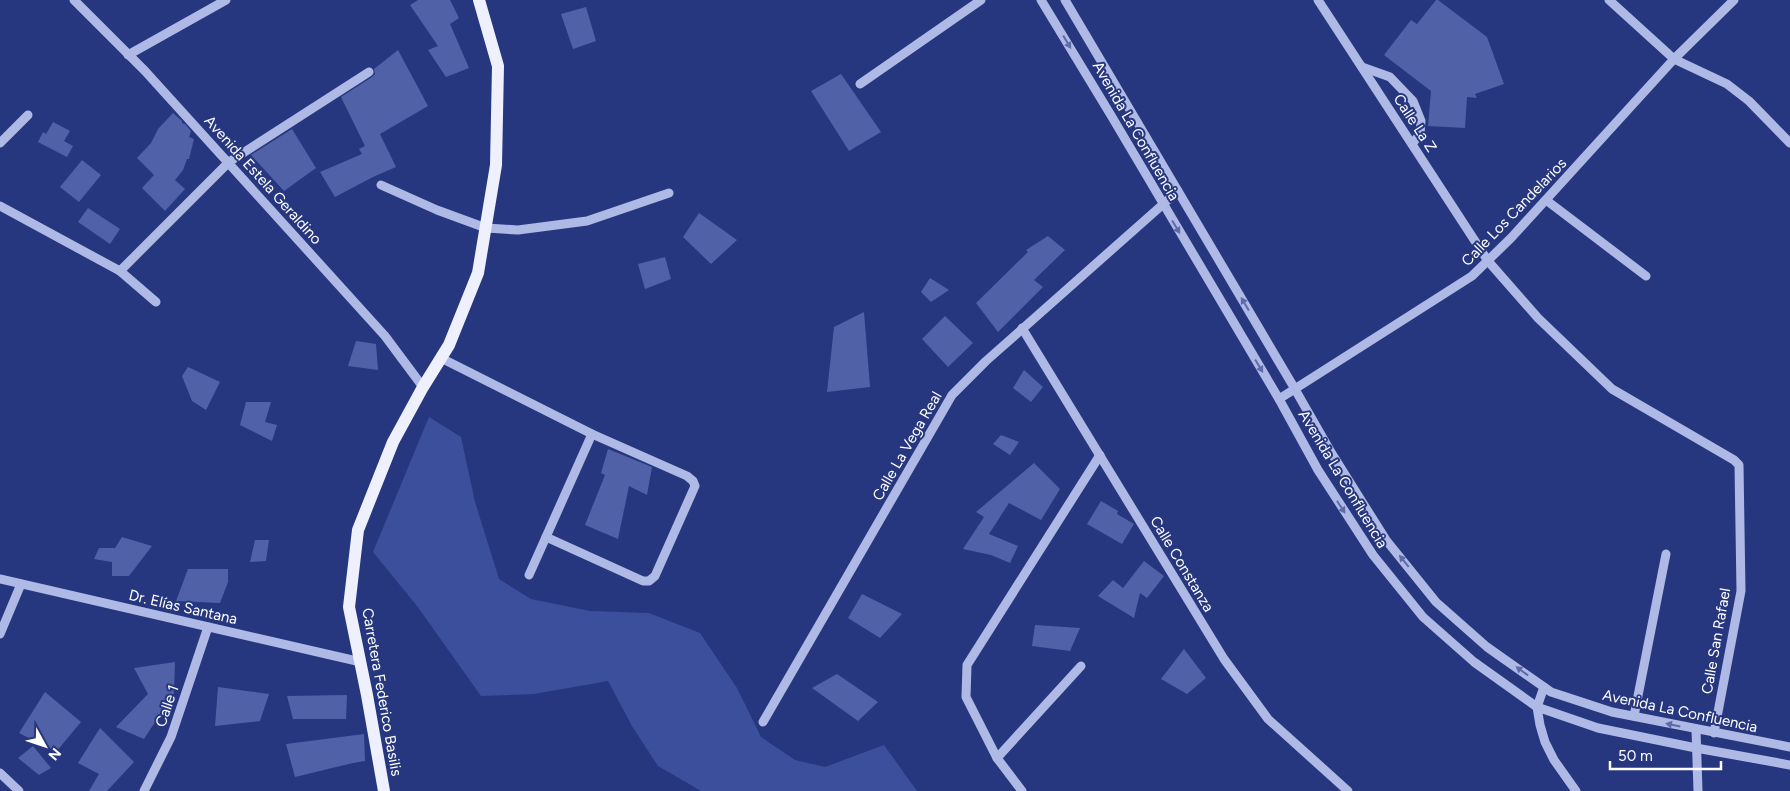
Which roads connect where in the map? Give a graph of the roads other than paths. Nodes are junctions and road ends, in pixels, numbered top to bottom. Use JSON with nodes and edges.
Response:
{"nodes":[{"id":1,"x":74,"y":0,"type":"edge"},
{"id":2,"x":226,"y":0,"type":"edge"},
{"id":3,"x":479,"y":0,"type":"edge"},
{"id":4,"x":981,"y":0,"type":"edge"},
{"id":5,"x":1042,"y":0,"type":"edge"},
{"id":6,"x":1065,"y":0,"type":"edge"},
{"id":7,"x":1318,"y":0,"type":"edge"},
{"id":8,"x":1609,"y":0,"type":"edge"},
{"id":9,"x":1734,"y":0,"type":"edge"},
{"id":10,"x":128,"y":55,"type":"junction"},
{"id":11,"x":1674,"y":59,"type":"junction"},
{"id":12,"x":1362,"y":67,"type":"junction"},
{"id":13,"x":369,"y":72,"type":"dead end"},
{"id":14,"x":860,"y":84,"type":"dead end"},
{"id":15,"x":28,"y":115,"type":"dead end"},
{"id":16,"x":0,"y":143,"type":"edge"},
{"id":17,"x":1790,"y":143,"type":"edge"},
{"id":18,"x":1412,"y":144,"type":"junction"},
{"id":19,"x":228,"y":162,"type":"junction"},
{"id":20,"x":381,"y":185,"type":"dead end"},
{"id":21,"x":1178,"y":191,"type":"junction"},
{"id":22,"x":669,"y":193,"type":"dead end"},
{"id":23,"x":1546,"y":200,"type":"junction"},
{"id":24,"x":1163,"y":205,"type":"junction"},
{"id":25,"x":0,"y":206,"type":"edge"},
{"id":26,"x":486,"y":228,"type":"junction"},
{"id":27,"x":1488,"y":261,"type":"junction"},
{"id":28,"x":120,"y":271,"type":"junction"},
{"id":29,"x":1646,"y":276,"type":"dead end"},
{"id":30,"x":156,"y":302,"type":"dead end"},
{"id":31,"x":1022,"y":328,"type":"junction"},
{"id":32,"x":441,"y":358,"type":"junction"},
{"id":33,"x":423,"y":387,"type":"junction"},
{"id":34,"x":1295,"y":389,"type":"junction"},
{"id":35,"x":1279,"y":399,"type":"junction"},
{"id":36,"x":592,"y":434,"type":"junction"},
{"id":37,"x":1100,"y":455,"type":"junction"},
{"id":38,"x":1739,"y":465,"type":"joint"},
{"id":39,"x":546,"y":537,"type":"junction"},
{"id":40,"x":1666,"y":554,"type":"dead end"},
{"id":41,"x":529,"y":575,"type":"dead end"},
{"id":42,"x":0,"y":579,"type":"edge"},
{"id":43,"x":21,"y":584,"type":"junction"},
{"id":44,"x":208,"y":627,"type":"junction"},
{"id":45,"x":0,"y":634,"type":"edge"},
{"id":46,"x":361,"y":662,"type":"junction"},
{"id":47,"x":1081,"y":666,"type":"dead end"},
{"id":48,"x":1544,"y":687,"type":"junction"},
{"id":49,"x":1537,"y":707,"type":"junction"},
{"id":50,"x":1634,"y":716,"type":"junction"},
{"id":51,"x":763,"y":722,"type":"dead end"},
{"id":52,"x":1696,"y":730,"type":"junction"},
{"id":53,"x":1714,"y":733,"type":"junction"},
{"id":54,"x":1790,"y":747,"type":"edge"},
{"id":55,"x":1696,"y":748,"type":"junction"},
{"id":56,"x":997,"y":758,"type":"junction"},
{"id":57,"x":1790,"y":765,"type":"edge"},
{"id":58,"x":0,"y":773,"type":"edge"},
{"id":59,"x":20,"y":791,"type":"edge"},
{"id":60,"x":144,"y":791,"type":"edge"},
{"id":61,"x":384,"y":791,"type":"edge"},
{"id":62,"x":1022,"y":791,"type":"edge"},
{"id":63,"x":1348,"y":791,"type":"edge"},
{"id":64,"x":1576,"y":791,"type":"edge"},
{"id":65,"x":1698,"y":791,"type":"edge"}],
"edges":[{"from":1,"to":10,"type":"street","name":"Avenida Estela Geraldino"},
{"from":2,"to":10,"type":"street"},
{"from":3,"to":26,"type":"main road","name":"Carretera Federico Basilis"},
{"from":4,"to":14,"type":"street"},
{"from":5,"to":24,"type":"street","name":"Avenida La Confluencia","one_way":true},
{"from":6,"to":21,"type":"street","name":"Avenida La Confluencia"},
{"from":7,"to":12,"type":"street","name":"Calle La Z"},
{"from":8,"to":11,"type":"street"},
{"from":9,"to":11,"type":"street","name":"Calle Los Candelarios"},
{"from":10,"to":19,"type":"street","name":"Avenida Estela Geraldino"},
{"from":11,"to":17,"type":"street"},
{"from":11,"to":23,"type":"street","name":"Calle Los Candelarios"},
{"from":12,"to":18,"type":"street","name":"Calle La Z"},
{"from":12,"to":18,"type":"street"},
{"from":13,"to":19,"type":"street"},
{"from":15,"to":16,"type":"street"},
{"from":18,"to":27,"type":"street","name":"Calle La Z"},
{"from":19,"to":28,"type":"street"},
{"from":19,"to":33,"type":"street","name":"Avenida Estela Geraldino"},
{"from":20,"to":26,"type":"street"},
{"from":21,"to":24,"type":"street","name":"Calle La Vega Real"},
{"from":34,"to":21,"type":"street","name":"Avenida La Confluencia","one_way":true},
{"from":22,"to":26,"type":"street"},
{"from":23,"to":27,"type":"street","name":"Calle Los Candelarios"},
{"from":23,"to":29,"type":"street"},
{"from":24,"to":31,"type":"street","name":"Calle La Vega Real"},
{"from":24,"to":35,"type":"street","name":"Avenida La Confluencia","one_way":true},
{"from":25,"to":28,"type":"street"},
{"from":26,"to":32,"type":"main road","name":"Carretera Federico Basilis"},
{"from":27,"to":34,"type":"street","name":"Calle Los Candelarios"},
{"from":27,"to":38,"type":"street","name":"Calle La Z"},
{"from":28,"to":30,"type":"street"},
{"from":31,"to":37,"type":"street","name":"Calle Constanza"},
{"from":31,"to":51,"type":"street","name":"Calle La Vega Real"},
{"from":32,"to":33,"type":"main road","name":"Carretera Federico Basilis"},
{"from":32,"to":36,"type":"street"},
{"from":33,"to":46,"type":"main road","name":"Carretera Federico Basilis"},
{"from":34,"to":35,"type":"street","name":"Calle Los Candelarios"},
{"from":48,"to":34,"type":"street","name":"Avenida La Confluencia","one_way":true},
{"from":35,"to":49,"type":"street","name":"Avenida La Confluencia","one_way":true},
{"from":36,"to":39,"type":"street"},
{"from":36,"to":39,"type":"street"},
{"from":37,"to":56,"type":"street"},
{"from":37,"to":63,"type":"street","name":"Calle Constanza"},
{"from":38,"to":53,"type":"street","name":"Calle San Rafael"},
{"from":39,"to":41,"type":"street"},
{"from":40,"to":50,"type":"street"},
{"from":42,"to":43,"type":"street","name":"Dr. Elías Santana"},
{"from":43,"to":44,"type":"street","name":"Dr. Elías Santana"},
{"from":43,"to":45,"type":"street"},
{"from":44,"to":46,"type":"street","name":"Dr. Elías Santana"},
{"from":44,"to":60,"type":"street","name":"Calle 1"},
{"from":46,"to":61,"type":"main road","name":"Carretera Federico Basilis"},
{"from":47,"to":56,"type":"street"},
{"from":48,"to":49,"type":"street"},
{"from":48,"to":50,"type":"street","name":"Avenida La Confluencia"},
{"from":49,"to":55,"type":"street","name":"Avenida La Confluencia"},
{"from":49,"to":64,"type":"street"},
{"from":52,"to":50,"type":"street","name":"Avenida La Confluencia","one_way":true},
{"from":52,"to":53,"type":"street","name":"Avenida La Confluencia"},
{"from":52,"to":55,"type":"street"},
{"from":53,"to":54,"type":"street","name":"Avenida La Confluencia"},
{"from":55,"to":57,"type":"street","name":"Avenida La Confluencia"},
{"from":55,"to":65,"type":"street"},
{"from":56,"to":62,"type":"street"},
{"from":58,"to":59,"type":"street"}]}
